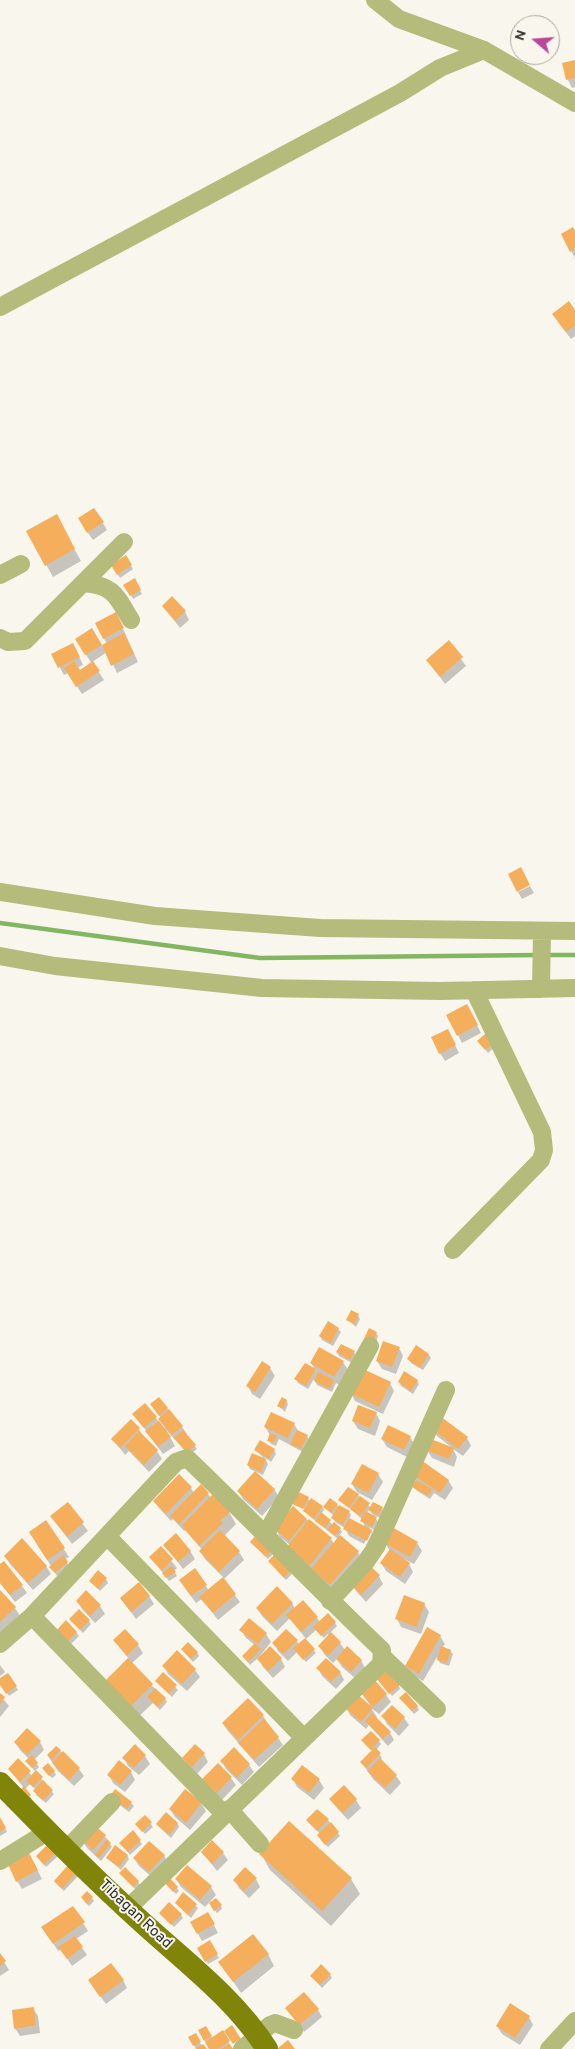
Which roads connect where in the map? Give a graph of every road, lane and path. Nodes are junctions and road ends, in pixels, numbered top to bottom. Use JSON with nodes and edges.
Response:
{"nodes":[{"id":1,"x":374,"y":0,"type":"edge"},
{"id":2,"x":484,"y":50,"type":"junction"},
{"id":3,"x":575,"y":103,"type":"edge"},
{"id":4,"x":0,"y":306,"type":"edge"},
{"id":5,"x":124,"y":542,"type":"dead end"},
{"id":6,"x":21,"y":564,"type":"dead end"},
{"id":7,"x":0,"y":575,"type":"edge"},
{"id":8,"x":84,"y":583,"type":"junction"},
{"id":9,"x":131,"y":620,"type":"dead end"},
{"id":10,"x":0,"y":638,"type":"edge"},
{"id":11,"x":0,"y":892,"type":"edge"},
{"id":12,"x":575,"y":931,"type":"edge"},
{"id":13,"x":542,"y":936,"type":"junction"},
{"id":14,"x":0,"y":956,"type":"edge"},
{"id":15,"x":541,"y":984,"type":"junction"},
{"id":16,"x":575,"y":988,"type":"edge"},
{"id":17,"x":474,"y":990,"type":"junction"},
{"id":18,"x":453,"y":1250,"type":"dead end"},
{"id":19,"x":370,"y":1346,"type":"dead end"},
{"id":20,"x":446,"y":1390,"type":"dead end"},
{"id":21,"x":266,"y":1534,"type":"junction"},
{"id":22,"x":107,"y":1536,"type":"junction"},
{"id":23,"x":330,"y":1600,"type":"junction"},
{"id":24,"x":32,"y":1616,"type":"junction"},
{"id":25,"x":0,"y":1644,"type":"edge"},
{"id":26,"x":383,"y":1657,"type":"junction"},
{"id":27,"x":437,"y":1709,"type":"dead end"},
{"id":28,"x":303,"y":1738,"type":"junction"},
{"id":29,"x":0,"y":1783,"type":"edge"},
{"id":30,"x":112,"y":1802,"type":"dead end"},
{"id":31,"x":227,"y":1812,"type":"junction"},
{"id":32,"x":47,"y":1832,"type":"junction"},
{"id":33,"x":260,"y":1844,"type":"dead end"},
{"id":34,"x":66,"y":1850,"type":"junction"},
{"id":35,"x":0,"y":1861,"type":"edge"},
{"id":36,"x":127,"y":1909,"type":"junction"},
{"id":37,"x":575,"y":2021,"type":"edge"},
{"id":38,"x":294,"y":2030,"type":"dead end"},
{"id":39,"x":256,"y":2045,"type":"edge"},
{"id":40,"x":549,"y":2049,"type":"edge"}],
"edges":[{"from":1,"to":2,"type":"street"},
{"from":2,"to":3,"type":"street"},
{"from":2,"to":4,"type":"street"},
{"from":5,"to":8,"type":"street"},
{"from":6,"to":7,"type":"street"},
{"from":8,"to":9,"type":"street"},
{"from":8,"to":10,"type":"street"},
{"from":11,"to":13,"type":"street"},
{"from":12,"to":13,"type":"street"},
{"from":13,"to":15,"type":"street"},
{"from":14,"to":17,"type":"street"},
{"from":15,"to":16,"type":"street"},
{"from":15,"to":17,"type":"street"},
{"from":17,"to":18,"type":"street"},
{"from":19,"to":21,"type":"street"},
{"from":20,"to":23,"type":"street"},
{"from":21,"to":22,"type":"street"},
{"from":21,"to":23,"type":"street"},
{"from":22,"to":24,"type":"street"},
{"from":22,"to":28,"type":"street"},
{"from":23,"to":26,"type":"street"},
{"from":24,"to":25,"type":"street"},
{"from":24,"to":31,"type":"street"},
{"from":26,"to":27,"type":"street"},
{"from":26,"to":28,"type":"street"},
{"from":28,"to":31,"type":"street"},
{"from":29,"to":32,"type":"main road","name":"Tibagan Road"},
{"from":30,"to":34,"type":"street"},
{"from":31,"to":33,"type":"street"},
{"from":31,"to":36,"type":"street"},
{"from":32,"to":34,"type":"main road","name":"Tibagan Road"},
{"from":32,"to":35,"type":"street"},
{"from":34,"to":36,"type":"main road","name":"Tibagan Road"},
{"from":36,"to":39,"type":"main road","name":"Tibagan Road"},
{"from":37,"to":40,"type":"street"},
{"from":38,"to":39,"type":"street"}]}
